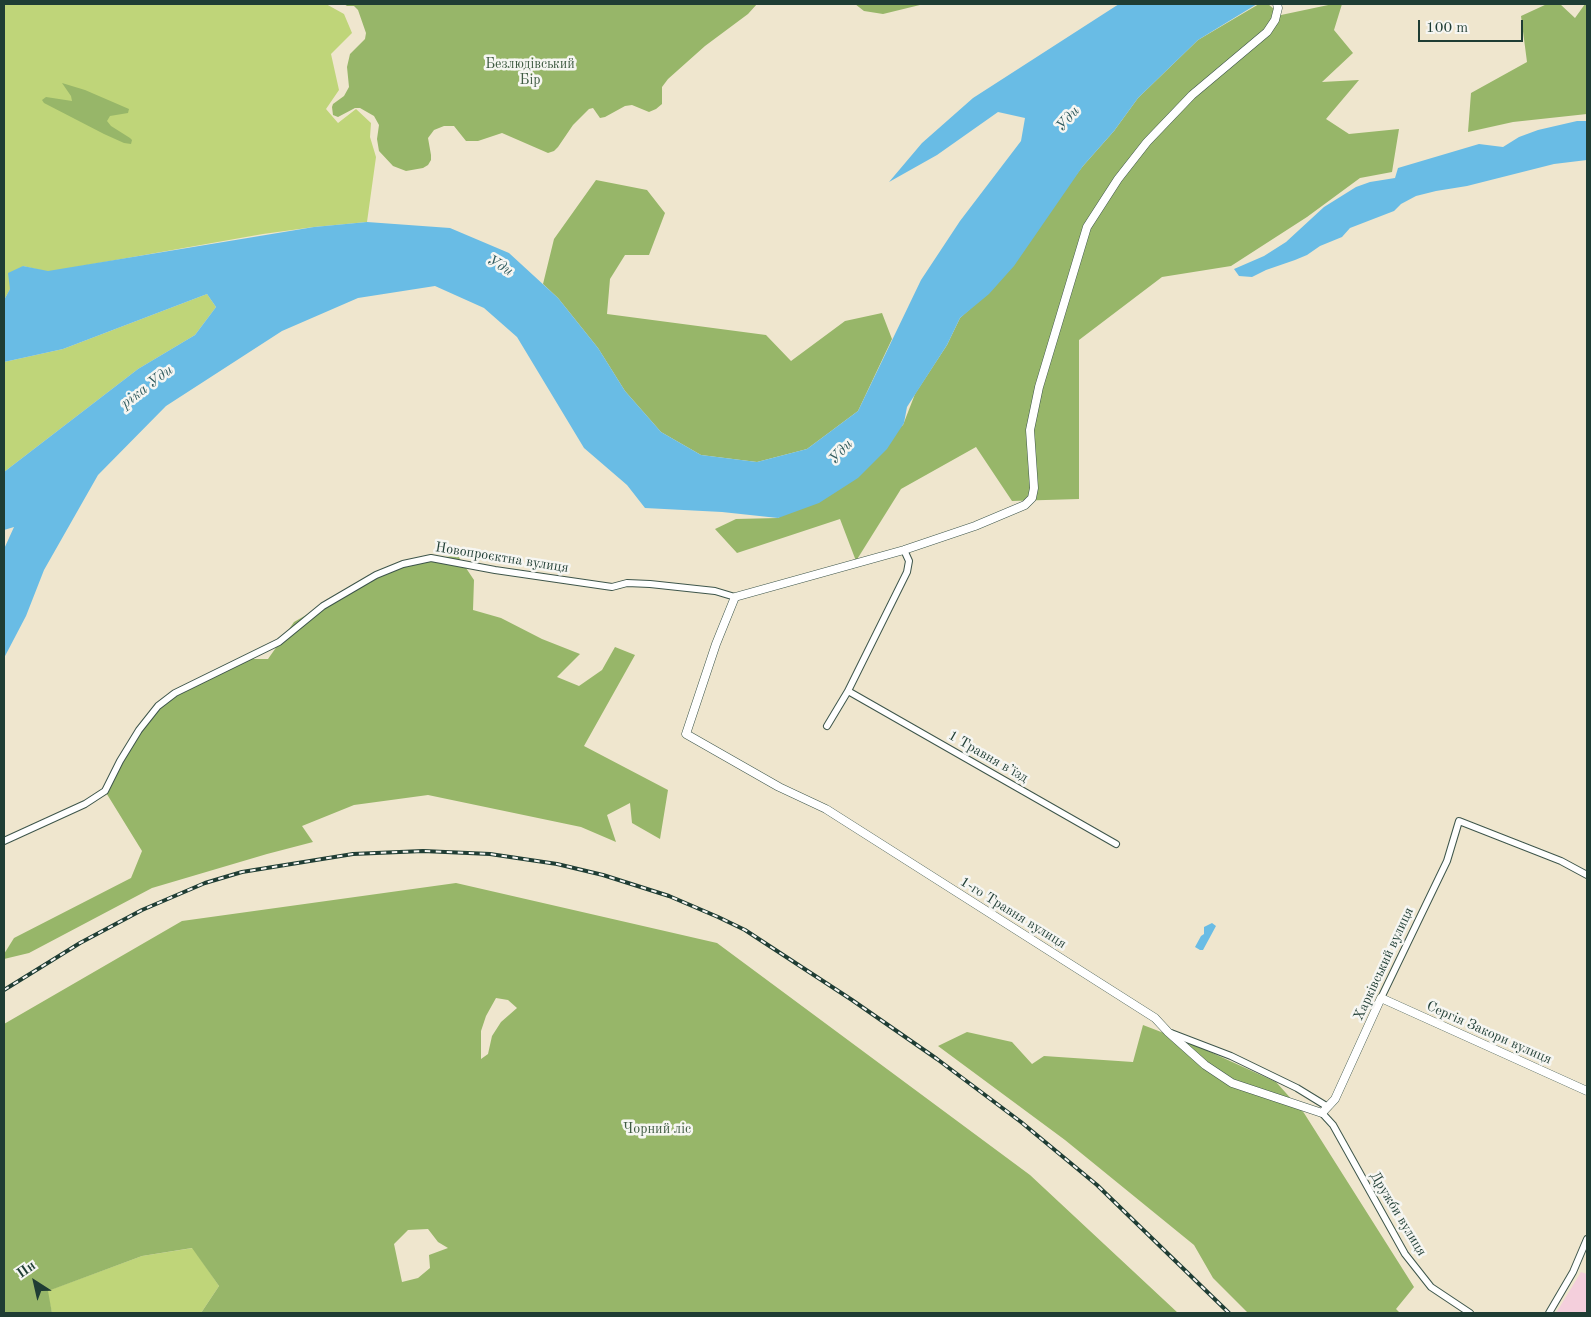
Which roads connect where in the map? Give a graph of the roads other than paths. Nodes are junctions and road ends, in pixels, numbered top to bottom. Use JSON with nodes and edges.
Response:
{"nodes":[{"id":1,"x":1277,"y":6,"type":"edge"},
{"id":2,"x":904,"y":550,"type":"junction"},
{"id":3,"x":735,"y":597,"type":"junction"},
{"id":4,"x":848,"y":691,"type":"junction"},
{"id":5,"x":827,"y":726,"type":"dead end"},
{"id":6,"x":4,"y":841,"type":"edge"},
{"id":7,"x":1116,"y":844,"type":"dead end"},
{"id":8,"x":1587,"y":875,"type":"edge"},
{"id":9,"x":1381,"y":998,"type":"junction"},
{"id":10,"x":1168,"y":1032,"type":"junction"},
{"id":11,"x":1587,"y":1091,"type":"edge"},
{"id":12,"x":1325,"y":1110,"type":"junction"},
{"id":13,"x":1587,"y":1239,"type":"edge"},
{"id":14,"x":1470,"y":1313,"type":"edge"},
{"id":15,"x":1549,"y":1313,"type":"edge"}],
"edges":[{"from":1,"to":2,"type":"street"},
{"from":2,"to":3,"type":"street"},
{"from":2,"to":4,"type":"street"},
{"from":3,"to":6,"type":"street","name":"Новопроєктна вулиця"},
{"from":3,"to":10,"type":"street","name":"1-го Травня вулиця"},
{"from":4,"to":5,"type":"street"},
{"from":4,"to":7,"type":"street","name":"1 Травня в’їзд"},
{"from":8,"to":9,"type":"street","name":"Харківський вулиця"},
{"from":9,"to":11,"type":"street","name":"Сергія Закори вулиця"},
{"from":9,"to":12,"type":"street","name":"Харківський вулиця"},
{"from":10,"to":12,"type":"street","name":"1-го Травня вулиця"},
{"from":10,"to":12,"type":"street"},
{"from":12,"to":14,"type":"street","name":"Дружби вулиця"},
{"from":13,"to":15,"type":"street"}]}
